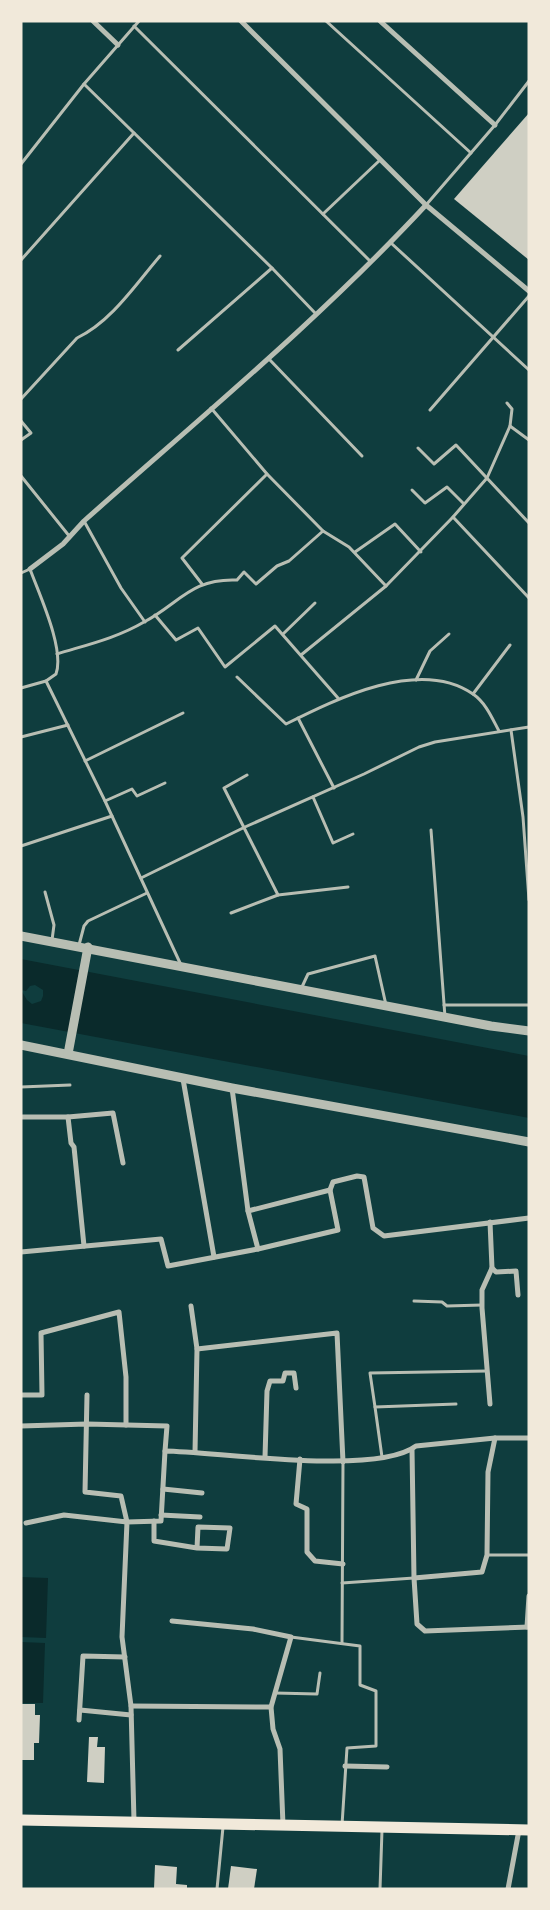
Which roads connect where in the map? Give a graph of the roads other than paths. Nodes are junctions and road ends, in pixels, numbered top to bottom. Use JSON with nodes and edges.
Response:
{"nodes":[{"id":1,"x":93,"y":21,"type":"edge"},
{"id":2,"x":139,"y":21,"type":"edge"},
{"id":3,"x":241,"y":21,"type":"edge"},
{"id":4,"x":326,"y":21,"type":"edge"},
{"id":5,"x":380,"y":21,"type":"edge"},
{"id":6,"x":134,"y":26,"type":"junction"},
{"id":7,"x":118,"y":45,"type":"junction"},
{"id":8,"x":529,"y":81,"type":"edge"},
{"id":9,"x":84,"y":84,"type":"junction"},
{"id":10,"x":495,"y":125,"type":"junction"},
{"id":11,"x":134,"y":133,"type":"junction"},
{"id":12,"x":471,"y":153,"type":"junction"},
{"id":13,"x":380,"y":160,"type":"junction"},
{"id":14,"x":21,"y":164,"type":"edge"},
{"id":15,"x":426,"y":205,"type":"junction"},
{"id":16,"x":323,"y":214,"type":"junction"},
{"id":17,"x":391,"y":243,"type":"junction"},
{"id":18,"x":160,"y":256,"type":"dead end"},
{"id":19,"x":21,"y":260,"type":"edge"},
{"id":20,"x":371,"y":263,"type":"junction"},
{"id":21,"x":272,"y":268,"type":"junction"},
{"id":22,"x":529,"y":291,"type":"edge"},
{"id":23,"x":529,"y":296,"type":"edge"},
{"id":24,"x":317,"y":315,"type":"junction"},
{"id":25,"x":493,"y":338,"type":"junction"},
{"id":26,"x":178,"y":350,"type":"dead end"},
{"id":27,"x":269,"y":359,"type":"junction"},
{"id":28,"x":529,"y":370,"type":"edge"},
{"id":29,"x":21,"y":399,"type":"edge"},
{"id":30,"x":508,"y":403,"type":"dead end"},
{"id":31,"x":211,"y":408,"type":"junction"},
{"id":32,"x":430,"y":410,"type":"dead end"},
{"id":33,"x":21,"y":421,"type":"edge"},
{"id":34,"x":510,"y":426,"type":"junction"},
{"id":35,"x":21,"y":440,"type":"edge"},
{"id":36,"x":529,"y":440,"type":"edge"},
{"id":37,"x":418,"y":448,"type":"dead end"},
{"id":38,"x":362,"y":456,"type":"dead end"},
{"id":39,"x":267,"y":474,"type":"junction"},
{"id":40,"x":21,"y":476,"type":"edge"},
{"id":41,"x":487,"y":478,"type":"junction"},
{"id":42,"x":412,"y":490,"type":"dead end"},
{"id":43,"x":463,"y":503,"type":"junction"},
{"id":44,"x":453,"y":517,"type":"junction"},
{"id":45,"x":84,"y":521,"type":"junction"},
{"id":46,"x":529,"y":523,"type":"edge"},
{"id":47,"x":323,"y":531,"type":"junction"},
{"id":48,"x":70,"y":537,"type":"junction"},
{"id":49,"x":355,"y":552,"type":"junction"},
{"id":50,"x":421,"y":552,"type":"junction"},
{"id":51,"x":30,"y":569,"type":"junction"},
{"id":52,"x":21,"y":573,"type":"edge"},
{"id":53,"x":202,"y":584,"type":"junction"},
{"id":54,"x":386,"y":586,"type":"junction"},
{"id":55,"x":529,"y":598,"type":"edge"},
{"id":56,"x":315,"y":603,"type":"dead end"},
{"id":57,"x":155,"y":616,"type":"junction"},
{"id":58,"x":145,"y":622,"type":"junction"},
{"id":59,"x":283,"y":634,"type":"junction"},
{"id":60,"x":449,"y":634,"type":"dead end"},
{"id":61,"x":510,"y":644,"type":"dead end"},
{"id":62,"x":56,"y":654,"type":"junction"},
{"id":63,"x":301,"y":655,"type":"junction"},
{"id":64,"x":237,"y":677,"type":"dead end"},
{"id":65,"x":416,"y":680,"type":"junction"},
{"id":66,"x":46,"y":681,"type":"junction"},
{"id":67,"x":21,"y":688,"type":"edge"},
{"id":68,"x":473,"y":694,"type":"junction"},
{"id":69,"x":338,"y":698,"type":"junction"},
{"id":70,"x":183,"y":713,"type":"dead end"},
{"id":71,"x":298,"y":718,"type":"junction"},
{"id":72,"x":68,"y":724,"type":"junction"},
{"id":73,"x":529,"y":727,"type":"edge"},
{"id":74,"x":511,"y":730,"type":"junction"},
{"id":75,"x":499,"y":731,"type":"junction"},
{"id":76,"x":21,"y":737,"type":"edge"},
{"id":77,"x":86,"y":761,"type":"junction"},
{"id":78,"x":247,"y":775,"type":"dead end"},
{"id":79,"x":165,"y":783,"type":"dead end"},
{"id":80,"x":334,"y":788,"type":"junction"},
{"id":81,"x":313,"y":797,"type":"junction"},
{"id":82,"x":105,"y":801,"type":"junction"},
{"id":83,"x":112,"y":816,"type":"junction"},
{"id":84,"x":245,"y":826,"type":"junction"},
{"id":85,"x":431,"y":830,"type":"dead end"},
{"id":86,"x":353,"y":834,"type":"dead end"},
{"id":87,"x":21,"y":846,"type":"edge"},
{"id":88,"x":141,"y":878,"type":"junction"},
{"id":89,"x":348,"y":887,"type":"dead end"},
{"id":90,"x":45,"y":892,"type":"dead end"},
{"id":91,"x":147,"y":893,"type":"junction"},
{"id":92,"x":278,"y":895,"type":"junction"},
{"id":93,"x":529,"y":900,"type":"edge"},
{"id":94,"x":231,"y":914,"type":"dead end"},
{"id":95,"x":21,"y":936,"type":"edge"},
{"id":96,"x":52,"y":940,"type":"junction"},
{"id":97,"x":79,"y":945,"type":"junction"},
{"id":98,"x":88,"y":947,"type":"junction"},
{"id":99,"x":181,"y":965,"type":"junction"},
{"id":100,"x":301,"y":989,"type":"junction"},
{"id":101,"x":444,"y":1005,"type":"junction"},
{"id":102,"x":529,"y":1005,"type":"edge"},
{"id":103,"x":386,"y":1006,"type":"junction"},
{"id":104,"x":445,"y":1017,"type":"junction"},
{"id":105,"x":529,"y":1031,"type":"edge"},
{"id":106,"x":21,"y":1045,"type":"edge"},
{"id":107,"x":68,"y":1054,"type":"junction"},
{"id":108,"x":183,"y":1079,"type":"junction"},
{"id":109,"x":70,"y":1085,"type":"dead end"},
{"id":110,"x":21,"y":1087,"type":"edge"},
{"id":111,"x":232,"y":1088,"type":"junction"},
{"id":112,"x":21,"y":1117,"type":"edge"},
{"id":113,"x":68,"y":1117,"type":"junction"},
{"id":114,"x":529,"y":1142,"type":"edge"},
{"id":115,"x":123,"y":1163,"type":"dead end"},
{"id":116,"x":330,"y":1190,"type":"junction"},
{"id":117,"x":248,"y":1211,"type":"junction"},
{"id":118,"x":529,"y":1218,"type":"edge"},
{"id":119,"x":490,"y":1222,"type":"junction"},
{"id":120,"x":84,"y":1246,"type":"junction"},
{"id":121,"x":258,"y":1249,"type":"junction"},
{"id":122,"x":21,"y":1252,"type":"edge"},
{"id":123,"x":214,"y":1257,"type":"junction"},
{"id":124,"x":492,"y":1268,"type":"junction"},
{"id":125,"x":518,"y":1295,"type":"dead end"},
{"id":126,"x":414,"y":1301,"type":"dead end"},
{"id":127,"x":482,"y":1305,"type":"junction"},
{"id":128,"x":191,"y":1306,"type":"dead end"},
{"id":129,"x":197,"y":1349,"type":"junction"},
{"id":130,"x":487,"y":1371,"type":"junction"},
{"id":131,"x":296,"y":1388,"type":"dead end"},
{"id":132,"x":21,"y":1395,"type":"edge"},
{"id":133,"x":87,"y":1396,"type":"dead end"},
{"id":134,"x":456,"y":1404,"type":"dead end"},
{"id":135,"x":490,"y":1404,"type":"dead end"},
{"id":136,"x":375,"y":1407,"type":"junction"},
{"id":137,"x":87,"y":1424,"type":"junction"},
{"id":138,"x":126,"y":1425,"type":"junction"},
{"id":139,"x":21,"y":1426,"type":"edge"},
{"id":140,"x":495,"y":1438,"type":"junction"},
{"id":141,"x":529,"y":1438,"type":"edge"},
{"id":142,"x":412,"y":1449,"type":"junction"},
{"id":143,"x":165,"y":1451,"type":"junction"},
{"id":144,"x":195,"y":1452,"type":"junction"},
{"id":145,"x":382,"y":1456,"type":"junction"},
{"id":146,"x":265,"y":1457,"type":"junction"},
{"id":147,"x":300,"y":1459,"type":"junction"},
{"id":148,"x":344,"y":1462,"type":"junction"},
{"id":149,"x":163,"y":1489,"type":"junction"},
{"id":150,"x":202,"y":1493,"type":"dead end"},
{"id":151,"x":161,"y":1515,"type":"junction"},
{"id":152,"x":200,"y":1517,"type":"dead end"},
{"id":153,"x":154,"y":1521,"type":"junction"},
{"id":154,"x":127,"y":1522,"type":"junction"},
{"id":155,"x":26,"y":1523,"type":"dead end"},
{"id":156,"x":197,"y":1548,"type":"junction"},
{"id":157,"x":488,"y":1555,"type":"junction"},
{"id":158,"x":529,"y":1555,"type":"edge"},
{"id":159,"x":343,"y":1564,"type":"junction"},
{"id":160,"x":414,"y":1578,"type":"junction"},
{"id":161,"x":342,"y":1583,"type":"junction"},
{"id":162,"x":529,"y":1596,"type":"edge"},
{"id":163,"x":172,"y":1621,"type":"dead end"},
{"id":164,"x":528,"y":1627,"type":"edge"},
{"id":165,"x":291,"y":1637,"type":"junction"},
{"id":166,"x":342,"y":1643,"type":"junction"},
{"id":167,"x":125,"y":1657,"type":"junction"},
{"id":168,"x":320,"y":1673,"type":"dead end"},
{"id":169,"x":275,"y":1693,"type":"junction"},
{"id":170,"x":131,"y":1706,"type":"junction"},
{"id":171,"x":271,"y":1707,"type":"junction"},
{"id":172,"x":80,"y":1710,"type":"junction"},
{"id":173,"x":131,"y":1715,"type":"junction"},
{"id":174,"x":79,"y":1720,"type":"dead end"},
{"id":175,"x":346,"y":1766,"type":"junction"},
{"id":176,"x":387,"y":1767,"type":"dead end"},
{"id":177,"x":21,"y":1820,"type":"edge"},
{"id":178,"x":134,"y":1821,"type":"junction"},
{"id":179,"x":223,"y":1824,"type":"junction"},
{"id":180,"x":283,"y":1825,"type":"junction"},
{"id":181,"x":342,"y":1826,"type":"junction"},
{"id":182,"x":382,"y":1827,"type":"junction"},
{"id":183,"x":524,"y":1830,"type":"edge"},
{"id":184,"x":217,"y":1889,"type":"edge"},
{"id":185,"x":380,"y":1889,"type":"edge"},
{"id":186,"x":508,"y":1889,"type":"edge"}],
"edges":[{"from":1,"to":7,"type":"street"},
{"from":2,"to":6,"type":"lane"},
{"from":3,"to":13,"type":"street"},
{"from":4,"to":12,"type":"lane"},
{"from":5,"to":10,"type":"street"},
{"from":6,"to":7,"type":"lane"},
{"from":6,"to":16,"type":"lane"},
{"from":7,"to":9,"type":"lane"},
{"from":8,"to":10,"type":"lane"},
{"from":9,"to":11,"type":"lane"},
{"from":9,"to":14,"type":"lane"},
{"from":10,"to":12,"type":"lane"},
{"from":11,"to":19,"type":"lane"},
{"from":11,"to":21,"type":"lane"},
{"from":12,"to":15,"type":"lane"},
{"from":13,"to":15,"type":"street"},
{"from":13,"to":16,"type":"lane"},
{"from":15,"to":17,"type":"street"},
{"from":15,"to":22,"type":"street"},
{"from":16,"to":20,"type":"lane"},
{"from":17,"to":20,"type":"street"},
{"from":17,"to":25,"type":"lane"},
{"from":18,"to":29,"type":"lane"},
{"from":20,"to":24,"type":"street"},
{"from":21,"to":24,"type":"lane"},
{"from":21,"to":26,"type":"lane"},
{"from":23,"to":25,"type":"lane"},
{"from":24,"to":27,"type":"street"},
{"from":25,"to":28,"type":"lane"},
{"from":25,"to":32,"type":"lane"},
{"from":27,"to":31,"type":"street"},
{"from":27,"to":38,"type":"lane"},
{"from":30,"to":34,"type":"lane"},
{"from":31,"to":39,"type":"lane"},
{"from":31,"to":45,"type":"street"},
{"from":33,"to":35,"type":"lane"},
{"from":34,"to":36,"type":"lane"},
{"from":34,"to":41,"type":"lane"},
{"from":37,"to":41,"type":"lane"},
{"from":39,"to":47,"type":"lane"},
{"from":39,"to":53,"type":"lane"},
{"from":40,"to":48,"type":"lane"},
{"from":41,"to":43,"type":"lane"},
{"from":41,"to":46,"type":"lane"},
{"from":42,"to":43,"type":"lane"},
{"from":43,"to":44,"type":"lane"},
{"from":44,"to":50,"type":"lane"},
{"from":44,"to":55,"type":"lane"},
{"from":45,"to":48,"type":"street"},
{"from":45,"to":58,"type":"lane"},
{"from":47,"to":49,"type":"lane"},
{"from":47,"to":53,"type":"lane"},
{"from":48,"to":51,"type":"street"},
{"from":49,"to":50,"type":"lane"},
{"from":49,"to":54,"type":"lane"},
{"from":50,"to":54,"type":"lane"},
{"from":51,"to":52,"type":"lane"},
{"from":51,"to":62,"type":"lane"},
{"from":53,"to":57,"type":"lane"},
{"from":54,"to":63,"type":"lane"},
{"from":56,"to":59,"type":"lane"},
{"from":57,"to":58,"type":"lane"},
{"from":57,"to":59,"type":"lane"},
{"from":58,"to":62,"type":"lane"},
{"from":59,"to":63,"type":"lane"},
{"from":60,"to":65,"type":"lane"},
{"from":61,"to":68,"type":"lane"},
{"from":62,"to":66,"type":"lane"},
{"from":63,"to":69,"type":"lane"},
{"from":64,"to":71,"type":"lane"},
{"from":65,"to":68,"type":"lane"},
{"from":65,"to":69,"type":"lane"},
{"from":66,"to":67,"type":"lane"},
{"from":66,"to":72,"type":"lane"},
{"from":68,"to":75,"type":"lane"},
{"from":69,"to":71,"type":"lane"},
{"from":70,"to":77,"type":"lane"},
{"from":71,"to":80,"type":"lane"},
{"from":72,"to":76,"type":"lane"},
{"from":72,"to":77,"type":"lane"},
{"from":73,"to":74,"type":"lane"},
{"from":74,"to":75,"type":"lane"},
{"from":74,"to":93,"type":"lane"},
{"from":75,"to":80,"type":"lane"},
{"from":77,"to":82,"type":"lane"},
{"from":78,"to":84,"type":"lane"},
{"from":79,"to":82,"type":"lane"},
{"from":80,"to":81,"type":"lane"},
{"from":81,"to":84,"type":"lane"},
{"from":81,"to":86,"type":"lane"},
{"from":82,"to":83,"type":"lane"},
{"from":83,"to":87,"type":"lane"},
{"from":83,"to":88,"type":"lane"},
{"from":84,"to":88,"type":"lane"},
{"from":84,"to":92,"type":"lane"},
{"from":85,"to":101,"type":"lane"},
{"from":88,"to":91,"type":"lane"},
{"from":89,"to":92,"type":"lane"},
{"from":90,"to":96,"type":"lane"},
{"from":91,"to":97,"type":"lane"},
{"from":91,"to":99,"type":"lane"},
{"from":92,"to":94,"type":"lane"},
{"from":95,"to":96,"type":"street"},
{"from":96,"to":97,"type":"street"},
{"from":97,"to":98,"type":"street"},
{"from":98,"to":99,"type":"street"},
{"from":98,"to":107,"type":"street"},
{"from":99,"to":100,"type":"street"},
{"from":100,"to":103,"type":"street"},
{"from":100,"to":103,"type":"lane"},
{"from":101,"to":102,"type":"lane"},
{"from":101,"to":104,"type":"lane"},
{"from":103,"to":104,"type":"street"},
{"from":104,"to":105,"type":"street"},
{"from":106,"to":107,"type":"street"},
{"from":107,"to":108,"type":"street"},
{"from":108,"to":111,"type":"street"},
{"from":108,"to":123,"type":"street"},
{"from":109,"to":110,"type":"lane"},
{"from":111,"to":114,"type":"street"},
{"from":111,"to":117,"type":"street"},
{"from":112,"to":113,"type":"street"},
{"from":113,"to":115,"type":"street"},
{"from":113,"to":120,"type":"street"},
{"from":116,"to":117,"type":"street"},
{"from":116,"to":119,"type":"street"},
{"from":116,"to":121,"type":"street"},
{"from":117,"to":121,"type":"street"},
{"from":118,"to":119,"type":"street"},
{"from":119,"to":124,"type":"street"},
{"from":120,"to":122,"type":"street"},
{"from":120,"to":123,"type":"street"},
{"from":121,"to":123,"type":"street"},
{"from":124,"to":125,"type":"street"},
{"from":124,"to":127,"type":"street"},
{"from":126,"to":127,"type":"lane"},
{"from":127,"to":130,"type":"street"},
{"from":128,"to":129,"type":"street"},
{"from":129,"to":144,"type":"street"},
{"from":129,"to":148,"type":"street"},
{"from":130,"to":135,"type":"street"},
{"from":130,"to":136,"type":"lane"},
{"from":131,"to":146,"type":"street"},
{"from":132,"to":138,"type":"street"},
{"from":133,"to":137,"type":"street"},
{"from":134,"to":136,"type":"lane"},
{"from":136,"to":145,"type":"lane"},
{"from":137,"to":138,"type":"street"},
{"from":137,"to":139,"type":"street"},
{"from":137,"to":154,"type":"street"},
{"from":138,"to":143,"type":"street"},
{"from":140,"to":141,"type":"street"},
{"from":140,"to":142,"type":"street"},
{"from":140,"to":157,"type":"street"},
{"from":142,"to":145,"type":"street"},
{"from":142,"to":160,"type":"street"},
{"from":143,"to":144,"type":"street"},
{"from":143,"to":149,"type":"street"},
{"from":144,"to":146,"type":"street"},
{"from":145,"to":148,"type":"street"},
{"from":146,"to":147,"type":"street"},
{"from":147,"to":148,"type":"street"},
{"from":147,"to":159,"type":"street"},
{"from":148,"to":159,"type":"lane"},
{"from":149,"to":150,"type":"street"},
{"from":149,"to":151,"type":"street"},
{"from":151,"to":152,"type":"street"},
{"from":151,"to":153,"type":"street"},
{"from":153,"to":154,"type":"street"},
{"from":153,"to":156,"type":"street"},
{"from":154,"to":155,"type":"street"},
{"from":154,"to":167,"type":"street"},
{"from":156,"to":156,"type":"street"},
{"from":157,"to":158,"type":"lane"},
{"from":157,"to":160,"type":"street"},
{"from":159,"to":161,"type":"lane"},
{"from":160,"to":161,"type":"lane"},
{"from":160,"to":164,"type":"street"},
{"from":161,"to":166,"type":"lane"},
{"from":162,"to":164,"type":"street"},
{"from":163,"to":165,"type":"street"},
{"from":165,"to":166,"type":"lane"},
{"from":165,"to":169,"type":"street"},
{"from":166,"to":175,"type":"lane"},
{"from":167,"to":170,"type":"street"},
{"from":167,"to":172,"type":"street"},
{"from":168,"to":169,"type":"lane"},
{"from":169,"to":171,"type":"street"},
{"from":170,"to":171,"type":"street"},
{"from":170,"to":173,"type":"street"},
{"from":171,"to":180,"type":"street"},
{"from":172,"to":173,"type":"street"},
{"from":172,"to":174,"type":"street"},
{"from":173,"to":178,"type":"street"},
{"from":175,"to":176,"type":"street"},
{"from":175,"to":181,"type":"lane"},
{"from":177,"to":178,"type":"main road"},
{"from":178,"to":179,"type":"main road"},
{"from":179,"to":180,"type":"main road"},
{"from":179,"to":184,"type":"lane"},
{"from":180,"to":181,"type":"main road"},
{"from":181,"to":182,"type":"main road"},
{"from":182,"to":183,"type":"main road"},
{"from":182,"to":185,"type":"lane"},
{"from":183,"to":186,"type":"street"}]}
